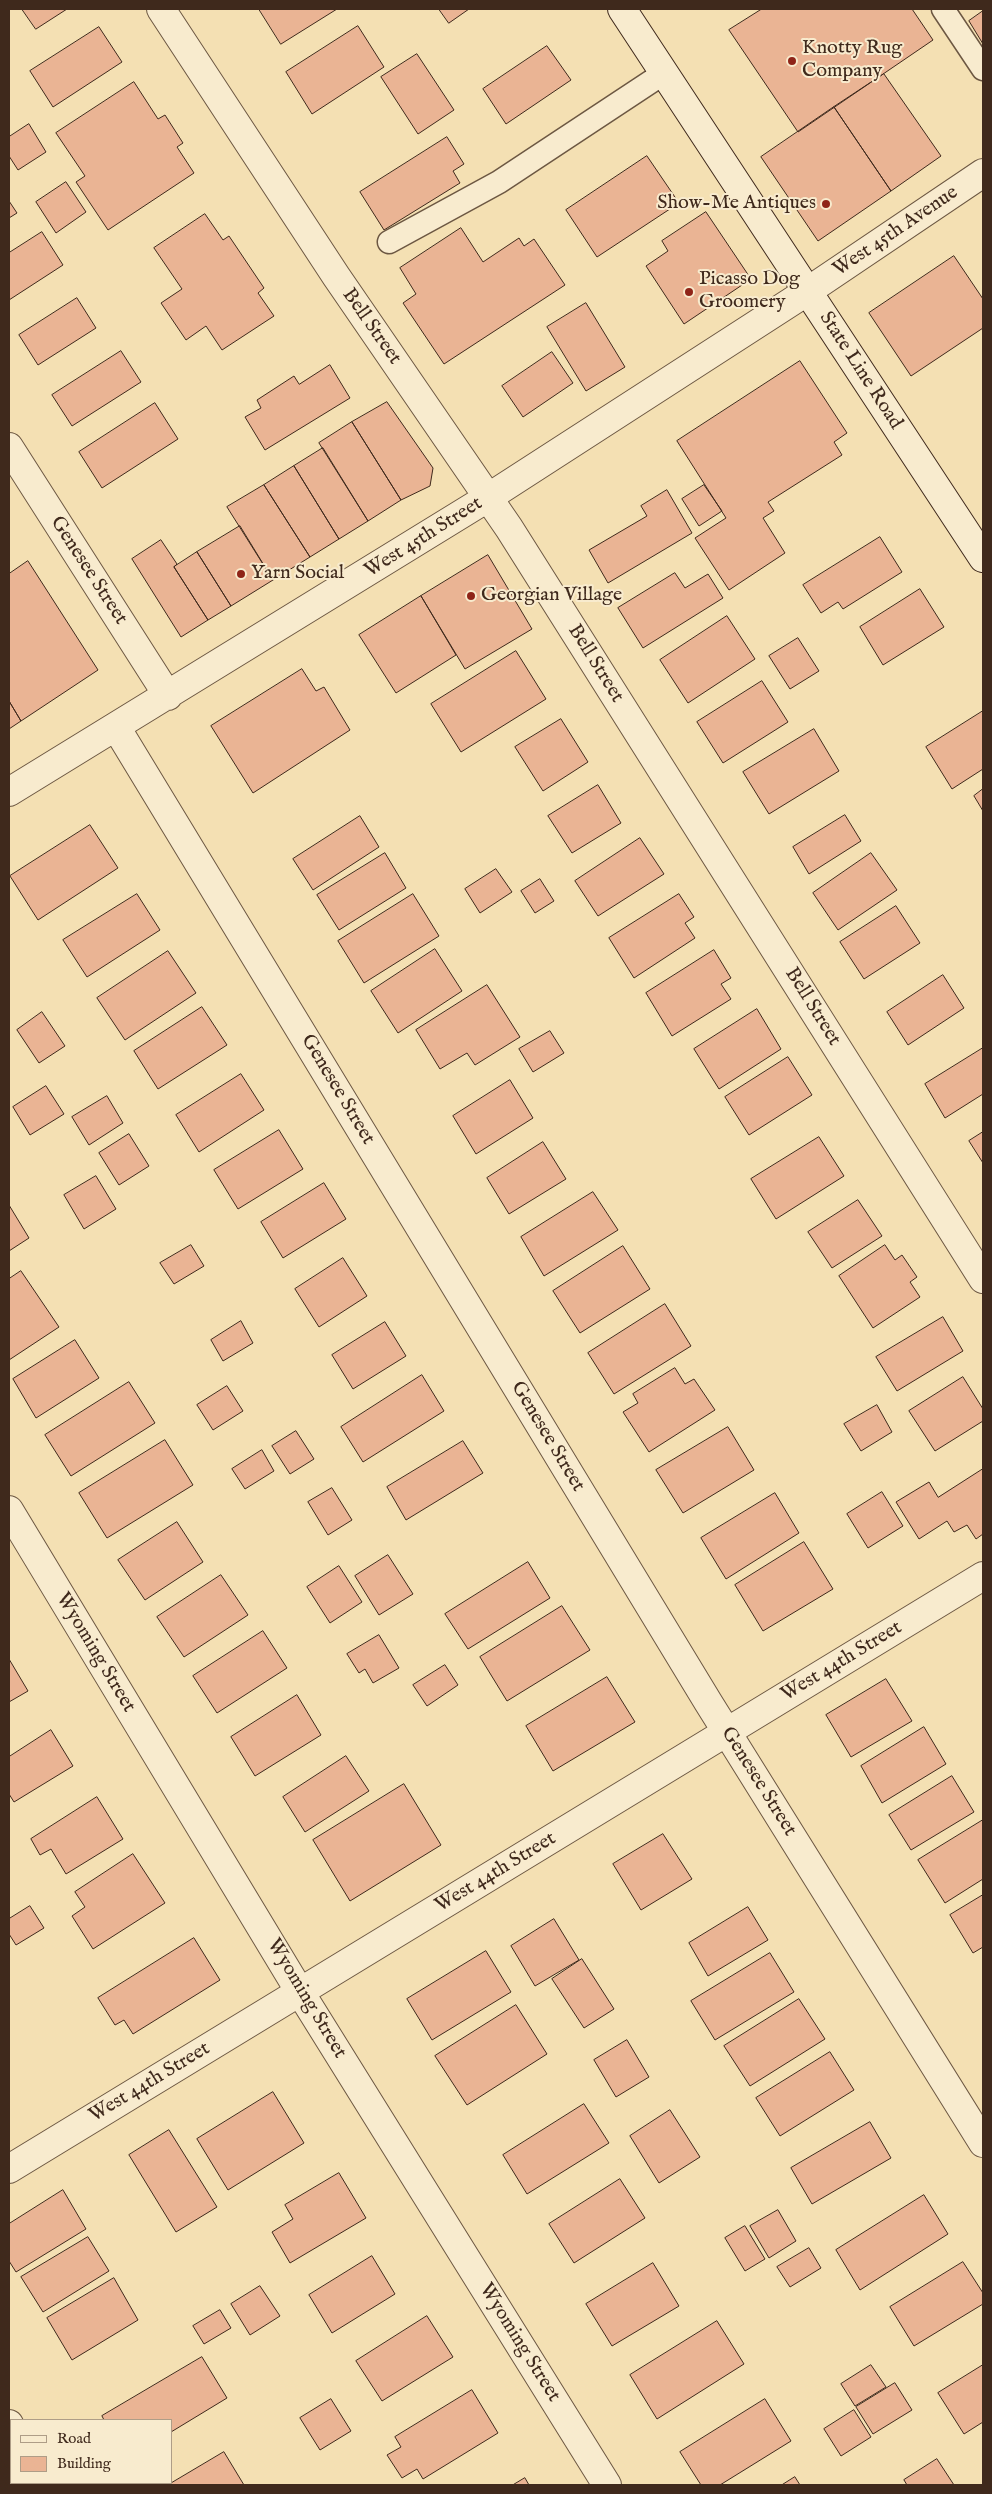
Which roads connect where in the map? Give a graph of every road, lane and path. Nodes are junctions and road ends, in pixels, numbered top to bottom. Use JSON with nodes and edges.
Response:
{"nodes":[{"id":1,"x":161,"y":9,"type":"edge"},
{"id":2,"x":622,"y":9,"type":"edge"},
{"id":3,"x":943,"y":9,"type":"edge"},
{"id":4,"x":983,"y":69,"type":"edge"},
{"id":5,"x":664,"y":73,"type":"junction"},
{"id":6,"x":983,"y":173,"type":"edge"},
{"id":7,"x":389,"y":242,"type":"dead end"},
{"id":8,"x":808,"y":291,"type":"junction"},
{"id":9,"x":9,"y":447,"type":"edge"},
{"id":10,"x":489,"y":497,"type":"junction"},
{"id":11,"x":983,"y":558,"type":"edge"},
{"id":12,"x":168,"y":696,"type":"junction"},
{"id":13,"x":116,"y":727,"type":"junction"},
{"id":14,"x":9,"y":792,"type":"edge"},
{"id":15,"x":983,"y":1279,"type":"edge"},
{"id":16,"x":9,"y":1510,"type":"edge"},
{"id":17,"x":983,"y":1576,"type":"edge"},
{"id":18,"x":727,"y":1733,"type":"junction"},
{"id":19,"x":300,"y":1992,"type":"junction"},
{"id":20,"x":983,"y":2143,"type":"edge"},
{"id":21,"x":9,"y":2169,"type":"edge"},
{"id":22,"x":607,"y":2485,"type":"edge"}],
"edges":[{"from":1,"to":10,"type":"street","name":"Bell Street"},
{"from":2,"to":5,"type":"street","name":"State Line Road"},
{"from":3,"to":4,"type":"lane"},
{"from":5,"to":7,"type":"lane"},
{"from":5,"to":8,"type":"street","name":"State Line Road"},
{"from":6,"to":8,"type":"street","name":"West 45th Avenue"},
{"from":8,"to":10,"type":"street","name":"West 45th Street"},
{"from":8,"to":11,"type":"street","name":"State Line Road"},
{"from":9,"to":12,"type":"street","name":"Genesee Street"},
{"from":10,"to":12,"type":"street","name":"West 45th Street"},
{"from":10,"to":15,"type":"street","name":"Bell Street"},
{"from":12,"to":13,"type":"street","name":"West 45th Street"},
{"from":13,"to":14,"type":"street","name":"West 45th Street"},
{"from":13,"to":18,"type":"street","name":"Genesee Street"},
{"from":16,"to":19,"type":"street","name":"Wyoming Street"},
{"from":17,"to":18,"type":"street","name":"West 44th Street"},
{"from":18,"to":19,"type":"street","name":"West 44th Street"},
{"from":18,"to":20,"type":"street","name":"Genesee Street"},
{"from":19,"to":21,"type":"street","name":"West 44th Street"},
{"from":19,"to":22,"type":"street","name":"Wyoming Street"}]}
